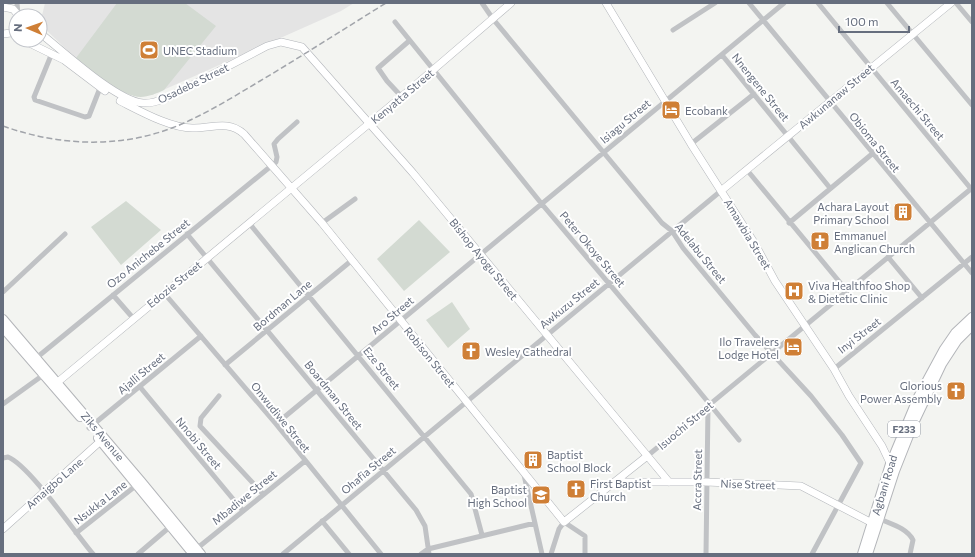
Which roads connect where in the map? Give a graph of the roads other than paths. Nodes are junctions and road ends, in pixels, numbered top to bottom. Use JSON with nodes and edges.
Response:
{"nodes":[{"id":1,"x":482,"y":3,"type":"edge"},
{"id":2,"x":511,"y":3,"type":"edge"},
{"id":3,"x":606,"y":3,"type":"edge"},
{"id":4,"x":715,"y":3,"type":"edge"},
{"id":5,"x":749,"y":3,"type":"edge"},
{"id":6,"x":784,"y":3,"type":"edge"},
{"id":7,"x":818,"y":3,"type":"edge"},
{"id":8,"x":887,"y":3,"type":"edge"},
{"id":9,"x":951,"y":3,"type":"edge"},
{"id":10,"x":956,"y":3,"type":"edge"},
{"id":11,"x":493,"y":19,"type":"junction"},
{"id":12,"x":762,"y":20,"type":"junction"},
{"id":13,"x":395,"y":22,"type":"dead end"},
{"id":14,"x":972,"y":22,"type":"edge"},
{"id":15,"x":673,"y":30,"type":"dead end"},
{"id":16,"x":911,"y":34,"type":"junction"},
{"id":17,"x":48,"y":40,"type":"edge"},
{"id":18,"x":409,"y":41,"type":"junction"},
{"id":19,"x":292,"y":44,"type":"joint"},
{"id":20,"x":41,"y":48,"type":"edge"},
{"id":21,"x":52,"y":53,"type":"junction"},
{"id":22,"x":722,"y":55,"type":"junction"},
{"id":23,"x":871,"y":68,"type":"junction"},
{"id":24,"x":433,"y":70,"type":"junction"},
{"id":25,"x":100,"y":88,"type":"junction"},
{"id":26,"x":754,"y":94,"type":"junction"},
{"id":27,"x":401,"y":96,"type":"junction"},
{"id":28,"x":666,"y":100,"type":"junction"},
{"id":29,"x":830,"y":102,"type":"junction"},
{"id":30,"x":145,"y":104,"type":"junction"},
{"id":31,"x":972,"y":105,"type":"edge"},
{"id":32,"x":142,"y":111,"type":"junction"},
{"id":33,"x":296,"y":122,"type":"dead end"},
{"id":34,"x":370,"y":122,"type":"junction"},
{"id":35,"x":788,"y":136,"type":"junction"},
{"id":36,"x":692,"y":144,"type":"junction"},
{"id":37,"x":604,"y":152,"type":"junction"},
{"id":38,"x":872,"y":154,"type":"junction"},
{"id":39,"x":272,"y":165,"type":"junction"},
{"id":40,"x":747,"y":170,"type":"junction"},
{"id":41,"x":291,"y":187,"type":"junction"},
{"id":42,"x":830,"y":188,"type":"junction"},
{"id":43,"x":972,"y":189,"type":"edge"},
{"id":44,"x":722,"y":190,"type":"junction"},
{"id":45,"x":355,"y":199,"type":"dead end"},
{"id":46,"x":541,"y":203,"type":"junction"},
{"id":47,"x":248,"y":223,"type":"junction"},
{"id":48,"x":322,"y":223,"type":"junction"},
{"id":49,"x":789,"y":223,"type":"junction"},
{"id":50,"x":929,"y":224,"type":"junction"},
{"id":51,"x":672,"y":231,"type":"junction"},
{"id":52,"x":64,"y":234,"type":"dead end"},
{"id":53,"x":187,"y":234,"type":"junction"},
{"id":54,"x":480,"y":255,"type":"junction"},
{"id":55,"x":207,"y":257,"type":"junction"},
{"id":56,"x":888,"y":257,"type":"junction"},
{"id":57,"x":972,"y":257,"type":"edge"},
{"id":58,"x":352,"y":261,"type":"junction"},
{"id":59,"x":964,"y":263,"type":"junction"},
{"id":60,"x":972,"y":273,"type":"edge"},
{"id":61,"x":609,"y":284,"type":"junction"},
{"id":62,"x":847,"y":291,"type":"junction"},
{"id":63,"x":3,"y":292,"type":"edge"},
{"id":64,"x":164,"y":293,"type":"junction"},
{"id":65,"x":113,"y":295,"type":"junction"},
{"id":66,"x":309,"y":296,"type":"junction"},
{"id":67,"x":922,"y":298,"type":"junction"},
{"id":68,"x":972,"y":317,"type":"edge"},
{"id":69,"x":133,"y":318,"type":"junction"},
{"id":70,"x":3,"y":319,"type":"edge"},
{"id":71,"x":400,"y":320,"type":"junction"},
{"id":72,"x":804,"y":326,"type":"junction"},
{"id":73,"x":972,"y":326,"type":"edge"},
{"id":74,"x":3,"y":328,"type":"edge"},
{"id":75,"x":268,"y":330,"type":"junction"},
{"id":76,"x":548,"y":334,"type":"junction"},
{"id":77,"x":200,"y":336,"type":"junction"},
{"id":78,"x":772,"y":352,"type":"junction"},
{"id":79,"x":359,"y":356,"type":"junction"},
{"id":80,"x":35,"y":359,"type":"junction"},
{"id":81,"x":225,"y":365,"type":"junction"},
{"id":82,"x":834,"y":368,"type":"junction"},
{"id":83,"x":46,"y":373,"type":"junction"},
{"id":84,"x":55,"y":383,"type":"junction"},
{"id":85,"x":140,"y":387,"type":"junction"},
{"id":86,"x":317,"y":391,"type":"junction"},
{"id":87,"x":219,"y":396,"type":"dead end"},
{"id":88,"x":465,"y":401,"type":"junction"},
{"id":89,"x":3,"y":404,"type":"edge"},
{"id":90,"x":709,"y":405,"type":"junction"},
{"id":91,"x":276,"y":424,"type":"junction"},
{"id":92,"x":91,"y":426,"type":"junction"},
{"id":93,"x":424,"y":436,"type":"junction"},
{"id":94,"x":103,"y":440,"type":"junction"},
{"id":95,"x":739,"y":440,"type":"dead end"},
{"id":96,"x":646,"y":456,"type":"junction"},
{"id":97,"x":3,"y":458,"type":"edge"},
{"id":98,"x":305,"y":461,"type":"junction"},
{"id":99,"x":523,"y":468,"type":"junction"},
{"id":100,"x":892,"y":468,"type":"junction"},
{"id":101,"x":384,"y":470,"type":"junction"},
{"id":102,"x":614,"y":482,"type":"junction"},
{"id":103,"x":669,"y":482,"type":"junction"},
{"id":104,"x":706,"y":482,"type":"junction"},
{"id":105,"x":139,"y":483,"type":"junction"},
{"id":106,"x":44,"y":492,"type":"junction"},
{"id":107,"x":263,"y":494,"type":"junction"},
{"id":108,"x":342,"y":505,"type":"junction"},
{"id":109,"x":837,"y":505,"type":"junction"},
{"id":110,"x":243,"y":511,"type":"junction"},
{"id":111,"x":322,"y":520,"type":"junction"},
{"id":112,"x":564,"y":522,"type":"junction"},
{"id":113,"x":535,"y":523,"type":"junction"},
{"id":114,"x":876,"y":523,"type":"junction"},
{"id":115,"x":173,"y":525,"type":"junction"},
{"id":116,"x":3,"y":529,"type":"edge"},
{"id":117,"x":76,"y":533,"type":"junction"},
{"id":118,"x":482,"y":535,"type":"junction"},
{"id":119,"x":196,"y":552,"type":"edge"},
{"id":120,"x":428,"y":552,"type":"edge"},
{"id":121,"x":93,"y":554,"type":"edge"},
{"id":122,"x":138,"y":554,"type":"edge"},
{"id":123,"x":283,"y":554,"type":"edge"},
{"id":124,"x":350,"y":554,"type":"edge"},
{"id":125,"x":381,"y":554,"type":"edge"},
{"id":126,"x":421,"y":554,"type":"edge"},
{"id":127,"x":542,"y":554,"type":"edge"},
{"id":128,"x":550,"y":554,"type":"edge"},
{"id":129,"x":585,"y":554,"type":"edge"},
{"id":130,"x":706,"y":554,"type":"edge"},
{"id":131,"x":812,"y":554,"type":"edge"},
{"id":132,"x":862,"y":554,"type":"edge"},
{"id":133,"x":868,"y":554,"type":"edge"},
{"id":134,"x":910,"y":554,"type":"edge"}],
"edges":[{"from":1,"to":11,"type":"street","name":"Adelabu Street"},
{"from":2,"to":11,"type":"main road","name":"Kenyatta Street"},
{"from":3,"to":28,"type":"main road","name":"Amawbia Street"},
{"from":4,"to":15,"type":"street"},
{"from":5,"to":12,"type":"street","name":"Obioma Street"},
{"from":6,"to":12,"type":"street","name":"Isiagu Street"},
{"from":7,"to":23,"type":"street","name":"Amaechi Street"},
{"from":8,"to":16,"type":"street"},
{"from":9,"to":16,"type":"main road","name":"Awkunanaw Street"},
{"from":10,"to":14,"type":"street"},
{"from":11,"to":24,"type":"main road","name":"Kenyatta Street"},
{"from":11,"to":37,"type":"street","name":"Adelabu Street"},
{"from":12,"to":22,"type":"street","name":"Isiagu Street"},
{"from":12,"to":29,"type":"street","name":"Obioma Street"},
{"from":13,"to":18,"type":"street","name":"Peter Okoye Street"},
{"from":16,"to":23,"type":"main road","name":"Awkunanaw Street"},
{"from":16,"to":31,"type":"street"},
{"from":17,"to":30,"type":"main road","name":"Osadebe Street"},
{"from":18,"to":24,"type":"street","name":"Peter Okoye Street"},
{"from":18,"to":27,"type":"street"},
{"from":19,"to":30,"type":"main road","name":"Osadebe Street"},
{"from":19,"to":34,"type":"main road","name":"Bishop Ayogu Street"},
{"from":20,"to":21,"type":"main road","name":"Osadebe Street"},
{"from":21,"to":25,"type":"main road","name":"Osadebe Street"},
{"from":21,"to":25,"type":"street"},
{"from":22,"to":26,"type":"street","name":"Nnengene Street"},
{"from":22,"to":28,"type":"street","name":"Isiagu Street"},
{"from":23,"to":29,"type":"main road","name":"Awkunanaw Street"},
{"from":23,"to":43,"type":"street","name":"Amaechi Street"},
{"from":24,"to":27,"type":"main road","name":"Kenyatta Street"},
{"from":24,"to":46,"type":"street","name":"Peter Okoye Street"},
{"from":25,"to":32,"type":"main road","name":"Osadebe Street"},
{"from":26,"to":35,"type":"street","name":"Nnengene Street"},
{"from":26,"to":36,"type":"street"},
{"from":27,"to":34,"type":"main road","name":"Kenyatta Street"},
{"from":28,"to":36,"type":"main road","name":"Amawbia Street"},
{"from":28,"to":37,"type":"street","name":"Isiagu Street"},
{"from":29,"to":35,"type":"main road","name":"Awkunanaw Street"},
{"from":29,"to":38,"type":"street","name":"Obioma Street"},
{"from":30,"to":32,"type":"main road"},
{"from":32,"to":39,"type":"main road","name":"Osadebe Street"},
{"from":33,"to":39,"type":"street"},
{"from":34,"to":41,"type":"main road","name":"Kenyatta Street"},
{"from":34,"to":54,"type":"main road","name":"Bishop Ayogu Street"},
{"from":35,"to":40,"type":"main road","name":"Awkunanaw Street"},
{"from":35,"to":42,"type":"street","name":"Nnengene Street"},
{"from":36,"to":44,"type":"main road","name":"Amawbia Street"},
{"from":37,"to":46,"type":"street","name":"Isiagu Street"},
{"from":37,"to":51,"type":"street","name":"Adelabu Street"},
{"from":38,"to":42,"type":"street"},
{"from":38,"to":50,"type":"street","name":"Obioma Street"},
{"from":39,"to":41,"type":"main road","name":"Robison Street"},
{"from":39,"to":53,"type":"street","name":"Ozo Anichebe Street"},
{"from":40,"to":44,"type":"main road","name":"Awkunanaw Street"},
{"from":40,"to":49,"type":"street"},
{"from":41,"to":47,"type":"main road","name":"Edozie Street"},
{"from":41,"to":48,"type":"main road","name":"Robison Street"},
{"from":42,"to":49,"type":"street"},
{"from":43,"to":50,"type":"street","name":"Isuochi Street"},
{"from":44,"to":51,"type":"street","name":"Awkuzu Street"},
{"from":44,"to":72,"type":"main road","name":"Amawbia Street"},
{"from":45,"to":48,"type":"street"},
{"from":46,"to":54,"type":"street","name":"Isiagu Street"},
{"from":46,"to":61,"type":"street","name":"Peter Okoye Street"},
{"from":47,"to":55,"type":"main road","name":"Edozie Street"},
{"from":47,"to":66,"type":"street","name":"Eze Street"},
{"from":48,"to":58,"type":"main road","name":"Robison Street"},
{"from":49,"to":62,"type":"street"},
{"from":50,"to":56,"type":"street","name":"Isuochi Street"},
{"from":50,"to":59,"type":"street","name":"Obioma Street"},
{"from":51,"to":61,"type":"street","name":"Awkuzu Street"},
{"from":51,"to":78,"type":"street","name":"Adelabu Street"},
{"from":52,"to":63,"type":"street"},
{"from":53,"to":55,"type":"street","name":"Boardman Street"},
{"from":53,"to":65,"type":"street","name":"Ozo Anichebe Street"},
{"from":54,"to":71,"type":"street","name":"Aro Street"},
{"from":54,"to":76,"type":"main road","name":"Bishop Ayogu Street"},
{"from":55,"to":64,"type":"main road","name":"Edozie Street"},
{"from":55,"to":75,"type":"street","name":"Boardman Street"},
{"from":56,"to":62,"type":"street","name":"Isuochi Street"},
{"from":56,"to":67,"type":"street"},
{"from":57,"to":59,"type":"street","name":"Inyi Street"},
{"from":58,"to":66,"type":"street","name":"Bordman Lane"},
{"from":58,"to":71,"type":"main road","name":"Robison Street"},
{"from":59,"to":60,"type":"street","name":"Obioma Street"},
{"from":59,"to":67,"type":"street","name":"Inyi Street"},
{"from":61,"to":76,"type":"street","name":"Awkuzu Street"},
{"from":61,"to":90,"type":"street","name":"Peter Okoye Street"},
{"from":62,"to":72,"type":"street","name":"Isuochi Street"},
{"from":64,"to":69,"type":"main road","name":"Edozie Street"},
{"from":64,"to":77,"type":"street","name":"Onwudiwe Street"},
{"from":65,"to":69,"type":"street"},
{"from":65,"to":80,"type":"street","name":"Ozo Anichebe Street"},
{"from":66,"to":75,"type":"street","name":"Bordman Lane"},
{"from":66,"to":79,"type":"street","name":"Eze Street"},
{"from":67,"to":82,"type":"street","name":"Inyi Street"},
{"from":68,"to":100,"type":"main road","name":"Agbani Road","number":"F233"},
{"from":69,"to":84,"type":"main road","name":"Edozie Street"},
{"from":70,"to":80,"type":"main road","name":"Ziks Avenue"},
{"from":71,"to":79,"type":"street","name":"Aro Street"},
{"from":71,"to":88,"type":"main road","name":"Robison Street"},
{"from":72,"to":78,"type":"street","name":"Isuochi Street"},
{"from":72,"to":82,"type":"main road","name":"Amawbia Street"},
{"from":73,"to":100,"type":"main road","name":"Agbani Road","number":"F233"},
{"from":74,"to":80,"type":"main road","name":"Ziks Avenue"},
{"from":75,"to":81,"type":"street","name":"Bordman Lane"},
{"from":75,"to":86,"type":"street","name":"Boardman Street"},
{"from":76,"to":88,"type":"street","name":"Awkuzu Street"},
{"from":76,"to":96,"type":"main road","name":"Bishop Ayogu Street"},
{"from":77,"to":81,"type":"street","name":"Onwudiwe Street"},
{"from":77,"to":85,"type":"street","name":"Ajalli Street"},
{"from":78,"to":90,"type":"street","name":"Isuochi Street"},
{"from":78,"to":109,"type":"street","name":"Adelabu Street"},
{"from":79,"to":86,"type":"street","name":"Aro Street"},
{"from":79,"to":93,"type":"street","name":"Eze Street"},
{"from":80,"to":83,"type":"main road","name":"Ziks Avenue"},
{"from":81,"to":91,"type":"street","name":"Onwudiwe Street"},
{"from":82,"to":100,"type":"main road","name":"Amawbia Street"},
{"from":83,"to":84,"type":"main road","name":"Ziks Avenue"},
{"from":83,"to":89,"type":"street"},
{"from":84,"to":92,"type":"main road","name":"Ziks Avenue"},
{"from":85,"to":92,"type":"street","name":"Ajalli Street"},
{"from":85,"to":110,"type":"street","name":"Nnobi Street"},
{"from":86,"to":91,"type":"street","name":"Aro Street"},
{"from":86,"to":101,"type":"street","name":"Boardman Street"},
{"from":87,"to":107,"type":"street"},
{"from":88,"to":93,"type":"street","name":"Ohafia Street"},
{"from":88,"to":99,"type":"main road","name":"Robison Street"},
{"from":90,"to":95,"type":"street","name":"Peter Okoye Street"},
{"from":90,"to":96,"type":"street","name":"Isuochi Street"},
{"from":90,"to":104,"type":"street","name":"Accra Street"},
{"from":91,"to":98,"type":"street","name":"Onwudiwe Street"},
{"from":92,"to":94,"type":"main road","name":"Ziks Avenue"},
{"from":93,"to":101,"type":"street","name":"Ohafia Street"},
{"from":93,"to":118,"type":"street","name":"Eze Street"},
{"from":94,"to":105,"type":"main road","name":"Ziks Avenue"},
{"from":94,"to":106,"type":"main road","name":"Amaigbo Lane"},
{"from":96,"to":102,"type":"main road","name":"Isuochi Street"},
{"from":96,"to":103,"type":"main road","name":"Bishop Ayogu Street"},
{"from":97,"to":106,"type":"street"},
{"from":98,"to":107,"type":"street","name":"Mbadiwe Street"},
{"from":98,"to":108,"type":"street","name":"Onwudiwe Street"},
{"from":99,"to":112,"type":"main road","name":"Robison Street"},
{"from":99,"to":113,"type":"street"},
{"from":100,"to":114,"type":"main road","name":"Agbani Road","number":"F233"},
{"from":101,"to":108,"type":"street","name":"Ohafia Street"},
{"from":101,"to":120,"type":"street","name":"Boardman Street"},
{"from":102,"to":103,"type":"main road","name":"Nise Street"},
{"from":102,"to":112,"type":"main road","name":"Isuochi Street"},
{"from":103,"to":104,"type":"main road","name":"Nise Street"},
{"from":104,"to":109,"type":"main road","name":"Nise Street"},
{"from":104,"to":130,"type":"street","name":"Accra Street"},
{"from":105,"to":115,"type":"main road","name":"Ziks Avenue"},
{"from":105,"to":117,"type":"street","name":"Nsukka Lane"},
{"from":106,"to":116,"type":"main road","name":"Amaigbo Lane"},
{"from":106,"to":117,"type":"street"},
{"from":107,"to":110,"type":"street","name":"Mbadiwe Street"},
{"from":108,"to":111,"type":"street","name":"Ohafia Street"},
{"from":108,"to":125,"type":"street","name":"Onwudiwe Street"},
{"from":109,"to":114,"type":"main road","name":"Nise Street"},
{"from":109,"to":131,"type":"street"},
{"from":110,"to":119,"type":"street","name":"Mbadiwe Street"},
{"from":111,"to":123,"type":"street","name":"Ohafia Street"},
{"from":111,"to":124,"type":"street"},
{"from":112,"to":128,"type":"street"},
{"from":112,"to":129,"type":"street"},
{"from":113,"to":118,"type":"street"},
{"from":113,"to":127,"type":"street"},
{"from":114,"to":132,"type":"main road","name":"Agbani Road","number":"F233"},
{"from":114,"to":133,"type":"main road","name":"Agbani Road","number":"F233"},
{"from":114,"to":134,"type":"street"},
{"from":115,"to":119,"type":"main road","name":"Ziks Avenue"},
{"from":115,"to":122,"type":"street"},
{"from":117,"to":121,"type":"street"},
{"from":118,"to":120,"type":"street"},
{"from":120,"to":126,"type":"street"}]}
